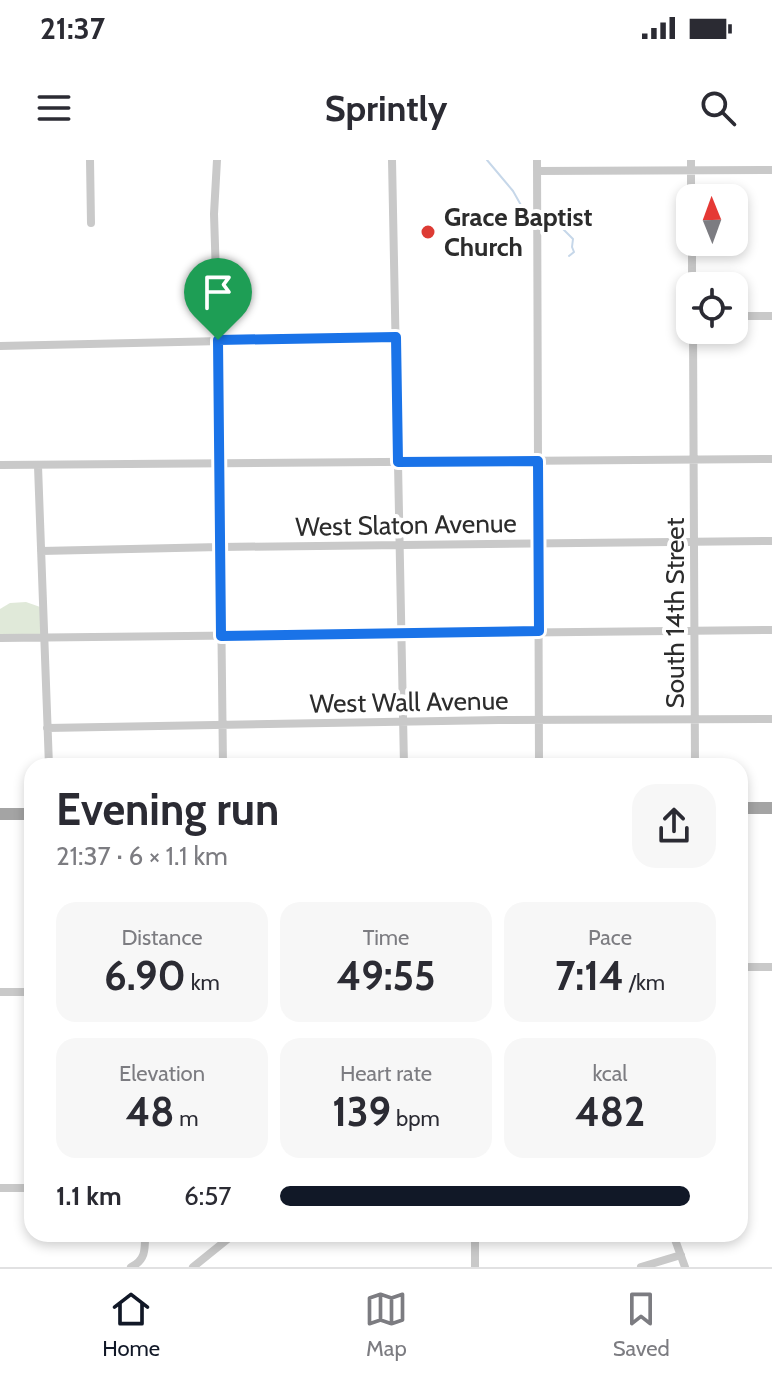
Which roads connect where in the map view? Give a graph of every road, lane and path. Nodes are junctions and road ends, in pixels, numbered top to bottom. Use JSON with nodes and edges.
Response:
{"nodes":[{"id":1,"x":90,"y":160,"type":"edge"},
{"id":2,"x":217,"y":160,"type":"edge"},
{"id":3,"x":392,"y":160,"type":"edge"},
{"id":4,"x":537,"y":160,"type":"edge"},
{"id":5,"x":691,"y":160,"type":"edge"},
{"id":6,"x":772,"y":170,"type":"edge"},
{"id":7,"x":537,"y":171,"type":"junction"},
{"id":8,"x":691,"y":171,"type":"junction"},
{"id":9,"x":691,"y":184,"type":"edge"},
{"id":10,"x":91,"y":223,"type":"dead end"},
{"id":11,"x":748,"y":316,"type":"edge"},
{"id":12,"x":772,"y":316,"type":"edge"},
{"id":13,"x":396,"y":337,"type":"junction"},
{"id":14,"x":218,"y":340,"type":"junction"},
{"id":15,"x":693,"y":344,"type":"edge"},
{"id":16,"x":0,"y":346,"type":"edge"},
{"id":17,"x":772,"y":459,"type":"edge"},
{"id":18,"x":695,"y":460,"type":"junction"},
{"id":19,"x":538,"y":461,"type":"junction"},
{"id":20,"x":398,"y":462,"type":"junction"},
{"id":21,"x":0,"y":465,"type":"edge"},
{"id":22,"x":219,"y":465,"type":"junction"},
{"id":23,"x":38,"y":466,"type":"junction"},
{"id":24,"x":695,"y":541,"type":"junction"},
{"id":25,"x":772,"y":541,"type":"edge"},
{"id":26,"x":538,"y":543,"type":"junction"},
{"id":27,"x":400,"y":544,"type":"junction"},
{"id":28,"x":220,"y":547,"type":"junction"},
{"id":29,"x":41,"y":551,"type":"junction"},
{"id":30,"x":695,"y":629,"type":"junction"},
{"id":31,"x":772,"y":630,"type":"edge"},
{"id":32,"x":539,"y":631,"type":"junction"},
{"id":33,"x":402,"y":633,"type":"junction"},
{"id":34,"x":221,"y":636,"type":"junction"},
{"id":35,"x":0,"y":638,"type":"edge"},
{"id":36,"x":44,"y":638,"type":"junction"},
{"id":37,"x":695,"y":719,"type":"junction"},
{"id":38,"x":772,"y":719,"type":"edge"},
{"id":39,"x":539,"y":720,"type":"junction"},
{"id":40,"x":403,"y":721,"type":"junction"},
{"id":41,"x":223,"y":725,"type":"junction"},
{"id":42,"x":47,"y":728,"type":"junction"},
{"id":43,"x":49,"y":758,"type":"edge"},
{"id":44,"x":223,"y":758,"type":"edge"},
{"id":45,"x":404,"y":758,"type":"edge"},
{"id":46,"x":539,"y":758,"type":"edge"},
{"id":47,"x":695,"y":758,"type":"edge"},
{"id":48,"x":748,"y":808,"type":"edge"},
{"id":49,"x":772,"y":808,"type":"edge"},
{"id":50,"x":0,"y":814,"type":"edge"},
{"id":51,"x":24,"y":814,"type":"edge"},
{"id":52,"x":748,"y":967,"type":"edge"},
{"id":53,"x":772,"y":967,"type":"edge"},
{"id":54,"x":0,"y":992,"type":"edge"},
{"id":55,"x":24,"y":992,"type":"edge"},
{"id":56,"x":0,"y":1188,"type":"edge"},
{"id":57,"x":24,"y":1188,"type":"edge"},
{"id":58,"x":145,"y":1242,"type":"edge"},
{"id":59,"x":224,"y":1242,"type":"edge"},
{"id":60,"x":475,"y":1242,"type":"edge"},
{"id":61,"x":676,"y":1242,"type":"edge"},
{"id":62,"x":681,"y":1255,"type":"junction"},
{"id":63,"x":131,"y":1267,"type":"edge"},
{"id":64,"x":193,"y":1267,"type":"edge"},
{"id":65,"x":475,"y":1267,"type":"edge"},
{"id":66,"x":641,"y":1267,"type":"edge"},
{"id":67,"x":685,"y":1267,"type":"edge"}],
"edges":[{"from":1,"to":10,"type":"street"},
{"from":2,"to":14,"type":"street"},
{"from":3,"to":13,"type":"street"},
{"from":4,"to":7,"type":"street"},
{"from":5,"to":8,"type":"street"},
{"from":6,"to":8,"type":"street"},
{"from":7,"to":8,"type":"street"},
{"from":7,"to":19,"type":"street"},
{"from":8,"to":9,"type":"street"},
{"from":11,"to":12,"type":"street"},
{"from":13,"to":14,"type":"street"},
{"from":13,"to":20,"type":"street"},
{"from":14,"to":16,"type":"street"},
{"from":14,"to":22,"type":"street"},
{"from":15,"to":18,"type":"street","name":"South 14th Street"},
{"from":17,"to":18,"type":"street"},
{"from":18,"to":19,"type":"street"},
{"from":18,"to":24,"type":"street","name":"South 14th Street"},
{"from":19,"to":20,"type":"street"},
{"from":19,"to":26,"type":"street"},
{"from":20,"to":22,"type":"street"},
{"from":20,"to":27,"type":"street"},
{"from":21,"to":23,"type":"street"},
{"from":22,"to":23,"type":"street"},
{"from":22,"to":28,"type":"street"},
{"from":23,"to":29,"type":"street"},
{"from":24,"to":25,"type":"street","name":"West Slaton Avenue"},
{"from":24,"to":26,"type":"street","name":"West Slaton Avenue"},
{"from":24,"to":30,"type":"street","name":"South 14th Street"},
{"from":26,"to":27,"type":"street","name":"West Slaton Avenue"},
{"from":26,"to":32,"type":"street"},
{"from":27,"to":28,"type":"street","name":"West Slaton Avenue"},
{"from":27,"to":33,"type":"street"},
{"from":28,"to":29,"type":"street","name":"West Slaton Avenue"},
{"from":28,"to":34,"type":"street"},
{"from":29,"to":36,"type":"street"},
{"from":30,"to":31,"type":"street"},
{"from":30,"to":32,"type":"street"},
{"from":30,"to":37,"type":"street","name":"South 14th Street"},
{"from":32,"to":33,"type":"street"},
{"from":32,"to":39,"type":"street"},
{"from":33,"to":34,"type":"street"},
{"from":33,"to":40,"type":"street"},
{"from":34,"to":36,"type":"street"},
{"from":34,"to":41,"type":"street"},
{"from":35,"to":36,"type":"street"},
{"from":36,"to":42,"type":"street"},
{"from":37,"to":38,"type":"street","name":"West Wall Avenue"},
{"from":37,"to":39,"type":"street","name":"West Wall Avenue"},
{"from":37,"to":47,"type":"street","name":"South 14th Street"},
{"from":39,"to":40,"type":"street","name":"West Wall Avenue"},
{"from":39,"to":46,"type":"street"},
{"from":40,"to":41,"type":"street","name":"West Wall Avenue"},
{"from":40,"to":45,"type":"street"},
{"from":41,"to":42,"type":"street","name":"West Wall Avenue"},
{"from":41,"to":44,"type":"street"},
{"from":42,"to":43,"type":"street"},
{"from":48,"to":49,"type":"main road"},
{"from":50,"to":51,"type":"main road"},
{"from":52,"to":53,"type":"street"},
{"from":54,"to":55,"type":"street"},
{"from":56,"to":57,"type":"street"},
{"from":58,"to":63,"type":"street"},
{"from":59,"to":64,"type":"street"},
{"from":60,"to":65,"type":"street"},
{"from":61,"to":62,"type":"street"},
{"from":62,"to":66,"type":"street"},
{"from":62,"to":67,"type":"street"}]}
